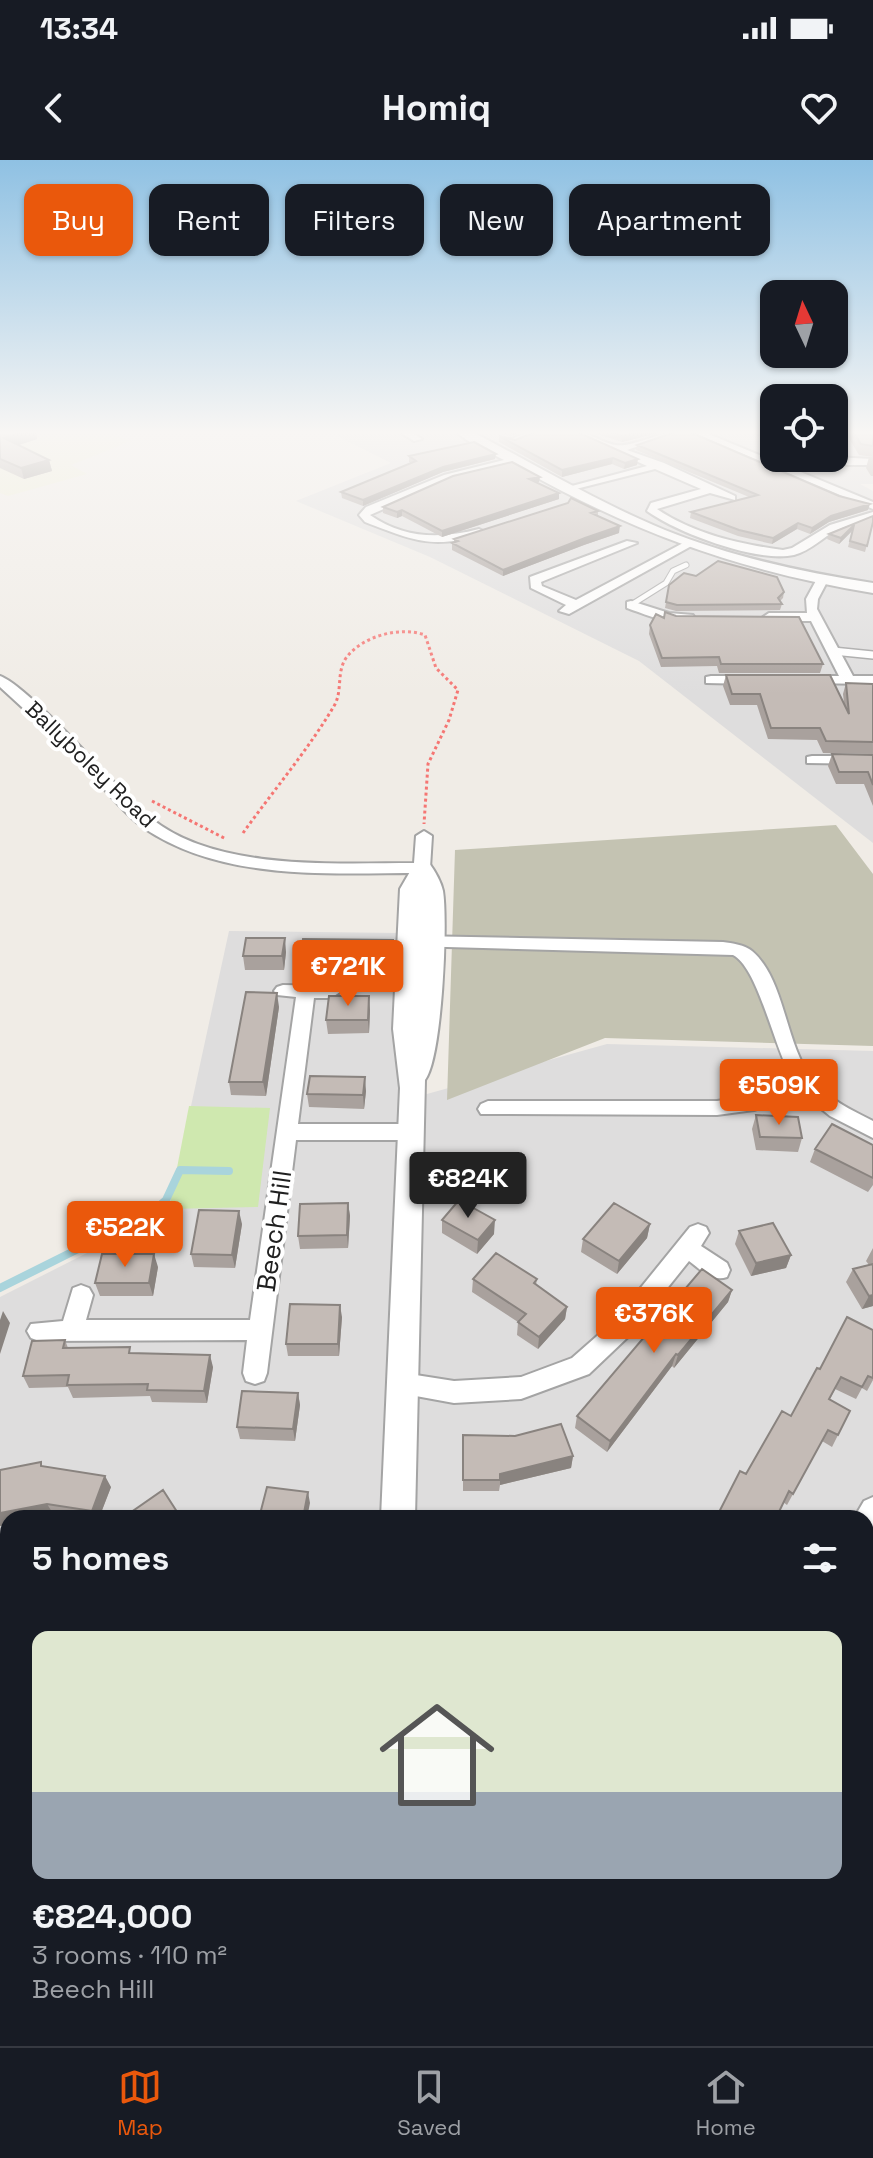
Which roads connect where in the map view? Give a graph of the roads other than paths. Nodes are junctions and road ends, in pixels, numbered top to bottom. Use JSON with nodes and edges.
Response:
{"nodes":[{"id":1,"x":367,"y":518,"type":"edge"},
{"id":2,"x":627,"y":518,"type":"edge"},
{"id":3,"x":666,"y":518,"type":"edge"},
{"id":4,"x":863,"y":518,"type":"edge"},
{"id":5,"x":487,"y":530,"type":"edge"},
{"id":6,"x":689,"y":544,"type":"junction"},
{"id":7,"x":630,"y":548,"type":"dead end"},
{"id":8,"x":686,"y":565,"type":"dead end"},
{"id":9,"x":822,"y":580,"type":"junction"},
{"id":10,"x":873,"y":588,"type":"edge"},
{"id":11,"x":631,"y":605,"type":"joint"},
{"id":12,"x":756,"y":617,"type":"edge"},
{"id":13,"x":815,"y":617,"type":"junction"},
{"id":14,"x":696,"y":618,"type":"edge"},
{"id":15,"x":833,"y":651,"type":"junction"},
{"id":16,"x":873,"y":655,"type":"edge"},
{"id":17,"x":0,"y":680,"type":"edge"},
{"id":18,"x":711,"y":680,"type":"dead end"},
{"id":19,"x":772,"y":680,"type":"edge"},
{"id":20,"x":787,"y":680,"type":"edge"},
{"id":21,"x":848,"y":680,"type":"junction"},
{"id":22,"x":873,"y":680,"type":"edge"},
{"id":23,"x":812,"y":760,"type":"dead end"},
{"id":24,"x":873,"y":760,"type":"edge"},
{"id":25,"x":424,"y":836,"type":"road end"},
{"id":26,"x":422,"y":871,"type":"junction"},
{"id":27,"x":420,"y":942,"type":"junction"},
{"id":28,"x":283,"y":991,"type":"dead end"},
{"id":29,"x":306,"y":991,"type":"junction"},
{"id":30,"x":331,"y":992,"type":"edge"},
{"id":31,"x":806,"y":1086,"type":"junction"},
{"id":32,"x":488,"y":1109,"type":"dead end"},
{"id":33,"x":873,"y":1130,"type":"edge"},
{"id":34,"x":288,"y":1132,"type":"junction"},
{"id":35,"x":411,"y":1132,"type":"junction"},
{"id":36,"x":719,"y":1270,"type":"dead end"},
{"id":37,"x":81,"y":1295,"type":"dead end"},
{"id":38,"x":261,"y":1330,"type":"junction"},
{"id":39,"x":39,"y":1331,"type":"dead end"},
{"id":40,"x":72,"y":1331,"type":"junction"},
{"id":41,"x":255,"y":1373,"type":"dead end"},
{"id":42,"x":403,"y":1384,"type":"junction"},
{"id":43,"x":398,"y":1510,"type":"edge"}],
"edges":[{"from":1,"to":5,"type":"street"},
{"from":2,"to":6,"type":"street"},
{"from":3,"to":4,"type":"street"},
{"from":6,"to":7,"type":"street"},
{"from":6,"to":9,"type":"street"},
{"from":8,"to":11,"type":"lane"},
{"from":9,"to":10,"type":"street"},
{"from":9,"to":13,"type":"street"},
{"from":11,"to":14,"type":"street"},
{"from":12,"to":13,"type":"street"},
{"from":13,"to":15,"type":"street"},
{"from":15,"to":16,"type":"lane"},
{"from":15,"to":21,"type":"street"},
{"from":17,"to":26,"type":"street","name":"Ballyboley Road"},
{"from":18,"to":19,"type":"street"},
{"from":20,"to":21,"type":"street"},
{"from":21,"to":22,"type":"street"},
{"from":23,"to":24,"type":"street"},
{"from":25,"to":26,"type":"street"},
{"from":26,"to":27,"type":"street"},
{"from":27,"to":31,"type":"street"},
{"from":27,"to":35,"type":"street"},
{"from":28,"to":29,"type":"street"},
{"from":29,"to":30,"type":"street"},
{"from":29,"to":34,"type":"street","name":"Beech Hill"},
{"from":31,"to":32,"type":"street"},
{"from":31,"to":33,"type":"street"},
{"from":34,"to":35,"type":"street"},
{"from":34,"to":38,"type":"street","name":"Beech Hill"},
{"from":35,"to":42,"type":"street"},
{"from":36,"to":42,"type":"street"},
{"from":37,"to":40,"type":"street"},
{"from":38,"to":40,"type":"street"},
{"from":38,"to":41,"type":"street","name":"Beech Hill"},
{"from":39,"to":40,"type":"street"},
{"from":42,"to":43,"type":"street"}]}
